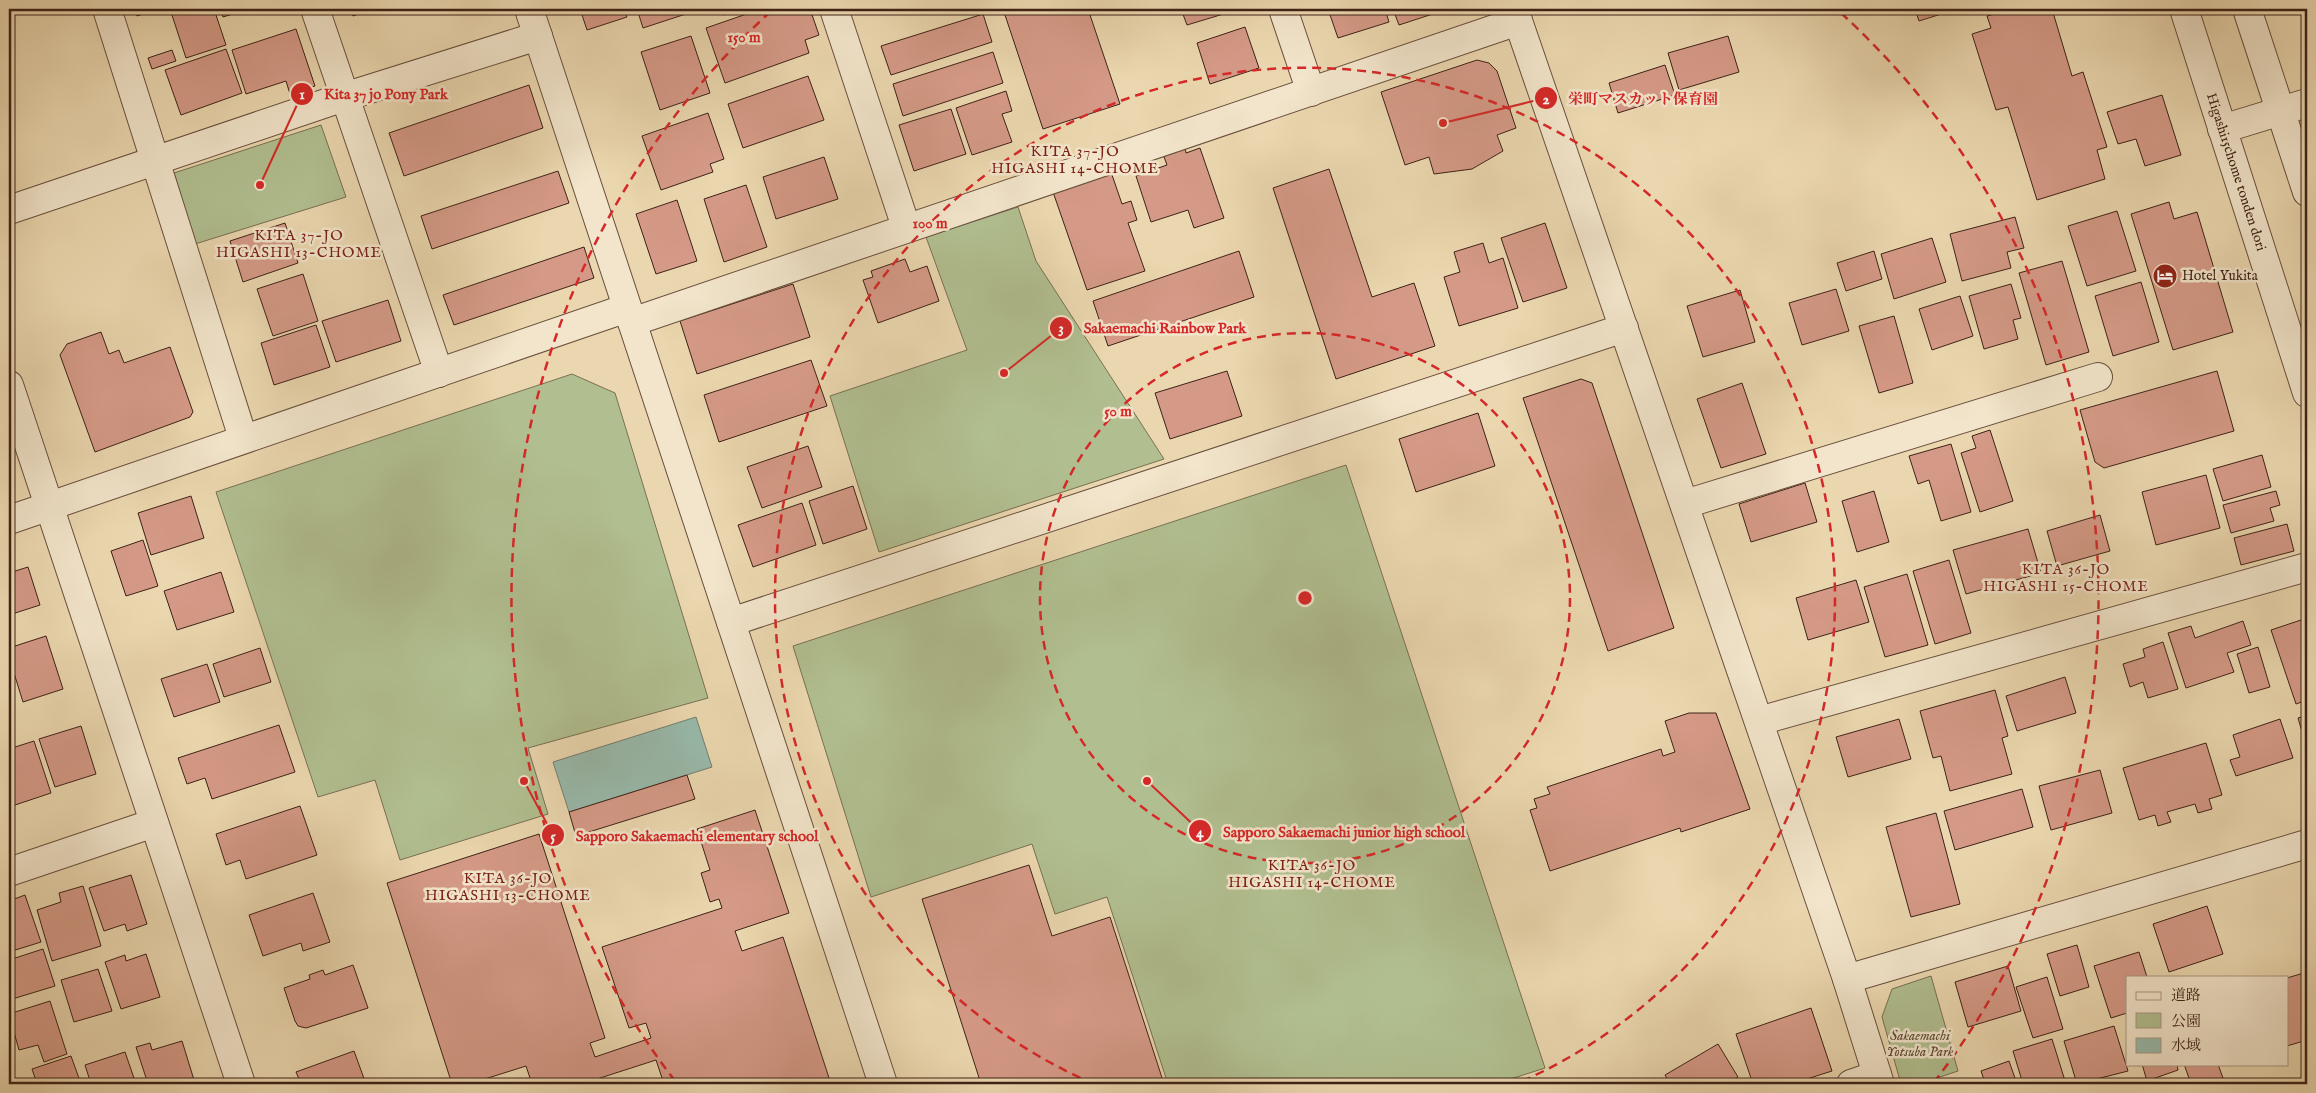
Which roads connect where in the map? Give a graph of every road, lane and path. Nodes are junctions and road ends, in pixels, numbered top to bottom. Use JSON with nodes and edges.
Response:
{"nodes":[{"id":1,"x":106,"y":9,"type":"edge"},
{"id":2,"x":315,"y":9,"type":"edge"},
{"id":3,"x":529,"y":9,"type":"edge"},
{"id":4,"x":834,"y":9,"type":"edge"},
{"id":5,"x":1284,"y":9,"type":"edge"},
{"id":6,"x":2184,"y":9,"type":"edge"},
{"id":7,"x":2247,"y":9,"type":"edge"},
{"id":8,"x":1516,"y":15,"type":"edge"},
{"id":9,"x":538,"y":36,"type":"junction"},
{"id":10,"x":1311,"y":92,"type":"junction"},
{"id":11,"x":344,"y":97,"type":"junction"},
{"id":12,"x":2307,"y":103,"type":"edge"},
{"id":13,"x":2280,"y":111,"type":"junction"},
{"id":14,"x":2222,"y":129,"type":"junction"},
{"id":15,"x":156,"y":162,"type":"junction"},
{"id":16,"x":2307,"y":192,"type":"edge"},
{"id":17,"x":9,"y":210,"type":"edge"},
{"id":18,"x":906,"y":227,"type":"junction"},
{"id":19,"x":629,"y":315,"type":"junction"},
{"id":20,"x":1624,"y":328,"type":"junction"},
{"id":21,"x":439,"y":373,"type":"junction"},
{"id":22,"x":2098,"y":377,"type":"dead end"},
{"id":23,"x":9,"y":385,"type":"edge"},
{"id":24,"x":2307,"y":393,"type":"edge"},
{"id":25,"x":243,"y":438,"type":"junction"},
{"id":26,"x":1684,"y":504,"type":"junction"},
{"id":27,"x":48,"y":506,"type":"junction"},
{"id":28,"x":9,"y":520,"type":"edge"},
{"id":29,"x":2307,"y":567,"type":"edge"},
{"id":30,"x":731,"y":622,"type":"junction"},
{"id":31,"x":1758,"y":721,"type":"junction"},
{"id":32,"x":154,"y":824,"type":"junction"},
{"id":33,"x":2307,"y":844,"type":"edge"},
{"id":34,"x":9,"y":872,"type":"edge"},
{"id":35,"x":1846,"y":979,"type":"junction"},
{"id":36,"x":1879,"y":1080,"type":"edge"},
{"id":37,"x":241,"y":1084,"type":"edge"},
{"id":38,"x":883,"y":1084,"type":"edge"},
{"id":39,"x":1851,"y":1084,"type":"edge"}],
"edges":[{"from":1,"to":15,"type":"street"},
{"from":2,"to":11,"type":"street"},
{"from":3,"to":9,"type":"street"},
{"from":4,"to":18,"type":"street"},
{"from":5,"to":10,"type":"street"},
{"from":6,"to":14,"type":"street","name":"Higashi15chome tonden dori"},
{"from":7,"to":13,"type":"street"},
{"from":8,"to":10,"type":"street"},
{"from":8,"to":20,"type":"street"},
{"from":9,"to":11,"type":"street"},
{"from":9,"to":19,"type":"street"},
{"from":10,"to":18,"type":"street"},
{"from":11,"to":15,"type":"street"},
{"from":11,"to":21,"type":"street"},
{"from":12,"to":13,"type":"street"},
{"from":13,"to":14,"type":"street"},
{"from":13,"to":16,"type":"street"},
{"from":14,"to":24,"type":"street","name":"Higashi15chome tonden dori"},
{"from":15,"to":17,"type":"street"},
{"from":15,"to":25,"type":"street"},
{"from":18,"to":19,"type":"street"},
{"from":19,"to":21,"type":"street"},
{"from":19,"to":30,"type":"street"},
{"from":20,"to":26,"type":"street"},
{"from":20,"to":30,"type":"street"},
{"from":21,"to":25,"type":"street"},
{"from":22,"to":26,"type":"street"},
{"from":23,"to":27,"type":"street"},
{"from":25,"to":27,"type":"street"},
{"from":26,"to":31,"type":"street"},
{"from":27,"to":28,"type":"street"},
{"from":27,"to":32,"type":"street"},
{"from":29,"to":31,"type":"street"},
{"from":30,"to":38,"type":"street"},
{"from":31,"to":35,"type":"street"},
{"from":32,"to":34,"type":"street"},
{"from":32,"to":37,"type":"street"},
{"from":33,"to":35,"type":"street"},
{"from":35,"to":36,"type":"street"},
{"from":36,"to":39,"type":"street"}]}
